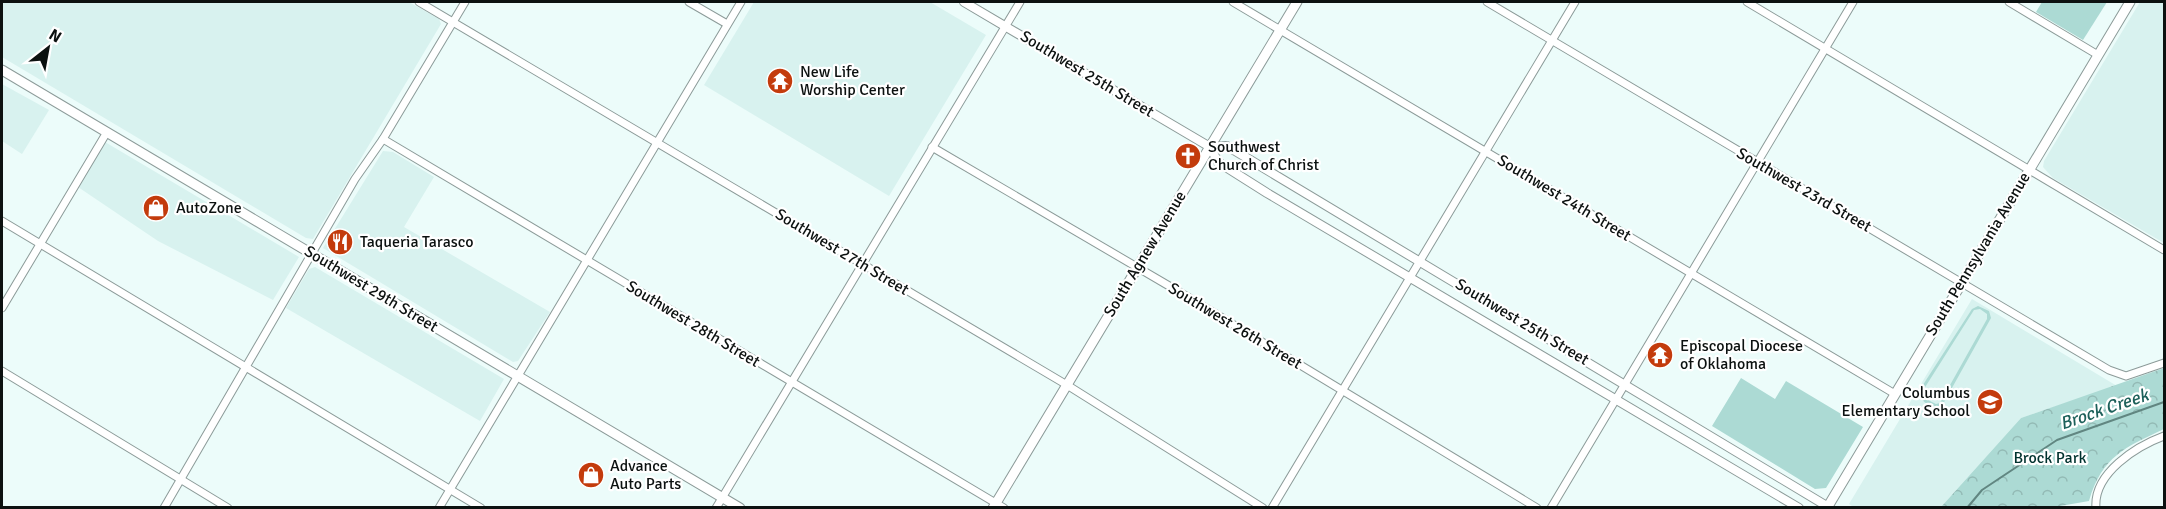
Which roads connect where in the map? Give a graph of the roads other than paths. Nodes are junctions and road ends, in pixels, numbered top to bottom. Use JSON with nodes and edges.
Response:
{"nodes":[{"id":1,"x":419,"y":2,"type":"edge"},
{"id":2,"x":465,"y":2,"type":"edge"},
{"id":3,"x":689,"y":2,"type":"edge"},
{"id":4,"x":741,"y":2,"type":"edge"},
{"id":5,"x":964,"y":2,"type":"edge"},
{"id":6,"x":1020,"y":2,"type":"edge"},
{"id":7,"x":1233,"y":2,"type":"edge"},
{"id":8,"x":1297,"y":2,"type":"edge"},
{"id":9,"x":1487,"y":2,"type":"edge"},
{"id":10,"x":1575,"y":2,"type":"edge"},
{"id":11,"x":1747,"y":2,"type":"edge"},
{"id":12,"x":1853,"y":2,"type":"edge"},
{"id":13,"x":2009,"y":2,"type":"edge"},
{"id":14,"x":2130,"y":2,"type":"edge"},
{"id":15,"x":453,"y":22,"type":"junction"},
{"id":16,"x":727,"y":24,"type":"junction"},
{"id":17,"x":1006,"y":26,"type":"junction"},
{"id":18,"x":1281,"y":29,"type":"junction"},
{"id":19,"x":1552,"y":41,"type":"junction"},
{"id":20,"x":1826,"y":48,"type":"junction"},
{"id":21,"x":2098,"y":55,"type":"junction"},
{"id":22,"x":2,"y":70,"type":"edge"},
{"id":23,"x":107,"y":132,"type":"junction"},
{"id":24,"x":383,"y":139,"type":"junction"},
{"id":25,"x":658,"y":141,"type":"junction"},
{"id":26,"x":932,"y":147,"type":"junction"},
{"id":27,"x":1210,"y":147,"type":"junction"},
{"id":28,"x":1485,"y":151,"type":"junction"},
{"id":29,"x":1756,"y":162,"type":"junction"},
{"id":30,"x":2030,"y":170,"type":"junction"},
{"id":31,"x":2,"y":221,"type":"edge"},
{"id":32,"x":40,"y":244,"type":"junction"},
{"id":33,"x":2164,"y":250,"type":"edge"},
{"id":34,"x":312,"y":254,"type":"junction"},
{"id":35,"x":586,"y":260,"type":"junction"},
{"id":36,"x":1420,"y":261,"type":"junction"},
{"id":37,"x":861,"y":264,"type":"junction"},
{"id":38,"x":1137,"y":267,"type":"junction"},
{"id":39,"x":1690,"y":273,"type":"junction"},
{"id":40,"x":1410,"y":277,"type":"junction"},
{"id":41,"x":1962,"y":282,"type":"junction"},
{"id":42,"x":2,"y":308,"type":"edge"},
{"id":43,"x":2164,"y":363,"type":"edge"},
{"id":44,"x":244,"y":367,"type":"junction"},
{"id":45,"x":2,"y":371,"type":"edge"},
{"id":46,"x":517,"y":375,"type":"junction"},
{"id":47,"x":1624,"y":383,"type":"junction"},
{"id":48,"x":792,"y":384,"type":"junction"},
{"id":49,"x":1067,"y":386,"type":"junction"},
{"id":50,"x":1342,"y":390,"type":"junction"},
{"id":51,"x":1895,"y":394,"type":"junction"},
{"id":52,"x":1615,"y":398,"type":"junction"},
{"id":53,"x":2164,"y":436,"type":"edge"},
{"id":54,"x":181,"y":479,"type":"junction"},
{"id":55,"x":450,"y":489,"type":"junction"},
{"id":56,"x":722,"y":497,"type":"junction"},
{"id":57,"x":998,"y":506,"type":"edge"},
{"id":58,"x":164,"y":507,"type":"edge"},
{"id":59,"x":228,"y":507,"type":"edge"},
{"id":60,"x":439,"y":507,"type":"edge"},
{"id":61,"x":481,"y":507,"type":"edge"},
{"id":62,"x":716,"y":507,"type":"edge"},
{"id":63,"x":740,"y":507,"type":"edge"},
{"id":64,"x":1263,"y":507,"type":"edge"},
{"id":65,"x":1272,"y":507,"type":"edge"},
{"id":66,"x":1537,"y":507,"type":"edge"},
{"id":67,"x":1551,"y":507,"type":"edge"},
{"id":68,"x":1799,"y":507,"type":"edge"},
{"id":69,"x":1828,"y":507,"type":"edge"},
{"id":70,"x":2096,"y":507,"type":"edge"}],
"edges":[{"from":1,"to":15,"type":"street","name":"Southwest 27th Street"},
{"from":2,"to":15,"type":"street"},
{"from":3,"to":16,"type":"street"},
{"from":4,"to":16,"type":"street"},
{"from":5,"to":17,"type":"street","name":"Southwest 25th Street"},
{"from":6,"to":17,"type":"street"},
{"from":7,"to":18,"type":"street","name":"Southwest 24th Street"},
{"from":8,"to":18,"type":"main road","name":"South Agnew Avenue"},
{"from":9,"to":19,"type":"street","name":"Southwest 23rd Street"},
{"from":10,"to":19,"type":"street"},
{"from":11,"to":20,"type":"street"},
{"from":12,"to":20,"type":"street"},
{"from":13,"to":21,"type":"street"},
{"from":14,"to":21,"type":"main road","name":"South Pennsylvania Avenue"},
{"from":15,"to":24,"type":"street"},
{"from":15,"to":25,"type":"street","name":"Southwest 27th Street"},
{"from":16,"to":25,"type":"street"},
{"from":17,"to":26,"type":"street"},
{"from":17,"to":27,"type":"street","name":"Southwest 25th Street"},
{"from":18,"to":27,"type":"main road","name":"South Agnew Avenue"},
{"from":18,"to":28,"type":"street","name":"Southwest 24th Street"},
{"from":19,"to":28,"type":"street"},
{"from":19,"to":29,"type":"street","name":"Southwest 23rd Street"},
{"from":20,"to":29,"type":"street"},
{"from":20,"to":30,"type":"street"},
{"from":21,"to":30,"type":"main road","name":"South Pennsylvania Avenue"},
{"from":22,"to":23,"type":"main road","name":"Southwest 29th Street"},
{"from":23,"to":32,"type":"street"},
{"from":23,"to":34,"type":"main road","name":"Southwest 29th Street"},
{"from":24,"to":34,"type":"street"},
{"from":24,"to":35,"type":"street","name":"Southwest 28th Street"},
{"from":25,"to":35,"type":"street"},
{"from":25,"to":37,"type":"street","name":"Southwest 27th Street"},
{"from":26,"to":37,"type":"street"},
{"from":26,"to":38,"type":"street","name":"Southwest 26th Street"},
{"from":27,"to":36,"type":"street","name":"Southwest 25th Street"},
{"from":27,"to":38,"type":"main road","name":"South Agnew Avenue"},
{"from":27,"to":40,"type":"street","name":"Southwest 25th Street"},
{"from":28,"to":36,"type":"street"},
{"from":28,"to":39,"type":"street","name":"Southwest 24th Street"},
{"from":29,"to":39,"type":"street"},
{"from":29,"to":41,"type":"street","name":"Southwest 23rd Street"},
{"from":30,"to":33,"type":"street"},
{"from":30,"to":41,"type":"main road","name":"South Pennsylvania Avenue"},
{"from":31,"to":32,"type":"street"},
{"from":32,"to":42,"type":"street"},
{"from":32,"to":44,"type":"street"},
{"from":34,"to":44,"type":"street"},
{"from":34,"to":46,"type":"main road","name":"Southwest 29th Street"},
{"from":35,"to":46,"type":"street"},
{"from":35,"to":48,"type":"street","name":"Southwest 28th Street"},
{"from":36,"to":40,"type":"street"},
{"from":36,"to":47,"type":"street","name":"Southwest 25th Street"},
{"from":37,"to":48,"type":"street"},
{"from":37,"to":49,"type":"street","name":"Southwest 27th Street"},
{"from":38,"to":49,"type":"main road","name":"South Agnew Avenue"},
{"from":38,"to":50,"type":"street","name":"Southwest 26th Street"},
{"from":39,"to":47,"type":"street"},
{"from":39,"to":51,"type":"street","name":"Southwest 24th Street"},
{"from":40,"to":50,"type":"street"},
{"from":40,"to":52,"type":"street","name":"Southwest 25th Street"},
{"from":41,"to":43,"type":"street","name":"Southwest 23rd Street"},
{"from":41,"to":51,"type":"main road","name":"South Pennsylvania Avenue"},
{"from":44,"to":54,"type":"street"},
{"from":44,"to":55,"type":"street"},
{"from":45,"to":54,"type":"street"},
{"from":46,"to":55,"type":"street"},
{"from":46,"to":56,"type":"main road","name":"Southwest 29th Street"},
{"from":47,"to":52,"type":"street"},
{"from":47,"to":69,"type":"street","name":"Southwest 25th Street"},
{"from":48,"to":56,"type":"street"},
{"from":48,"to":57,"type":"street","name":"Southwest 28th Street"},
{"from":49,"to":57,"type":"main road","name":"South Agnew Avenue"},
{"from":49,"to":64,"type":"street","name":"Southwest 27th Street"},
{"from":50,"to":65,"type":"street"},
{"from":50,"to":66,"type":"street","name":"Southwest 26th Street"},
{"from":51,"to":69,"type":"main road","name":"South Pennsylvania Avenue"},
{"from":52,"to":67,"type":"street"},
{"from":52,"to":68,"type":"street","name":"Southwest 25th Street"},
{"from":53,"to":70,"type":"street"},
{"from":54,"to":58,"type":"street"},
{"from":54,"to":59,"type":"street"},
{"from":55,"to":60,"type":"street"},
{"from":55,"to":61,"type":"street"},
{"from":56,"to":62,"type":"street"},
{"from":56,"to":63,"type":"main road","name":"Southwest 29th Street"}]}
